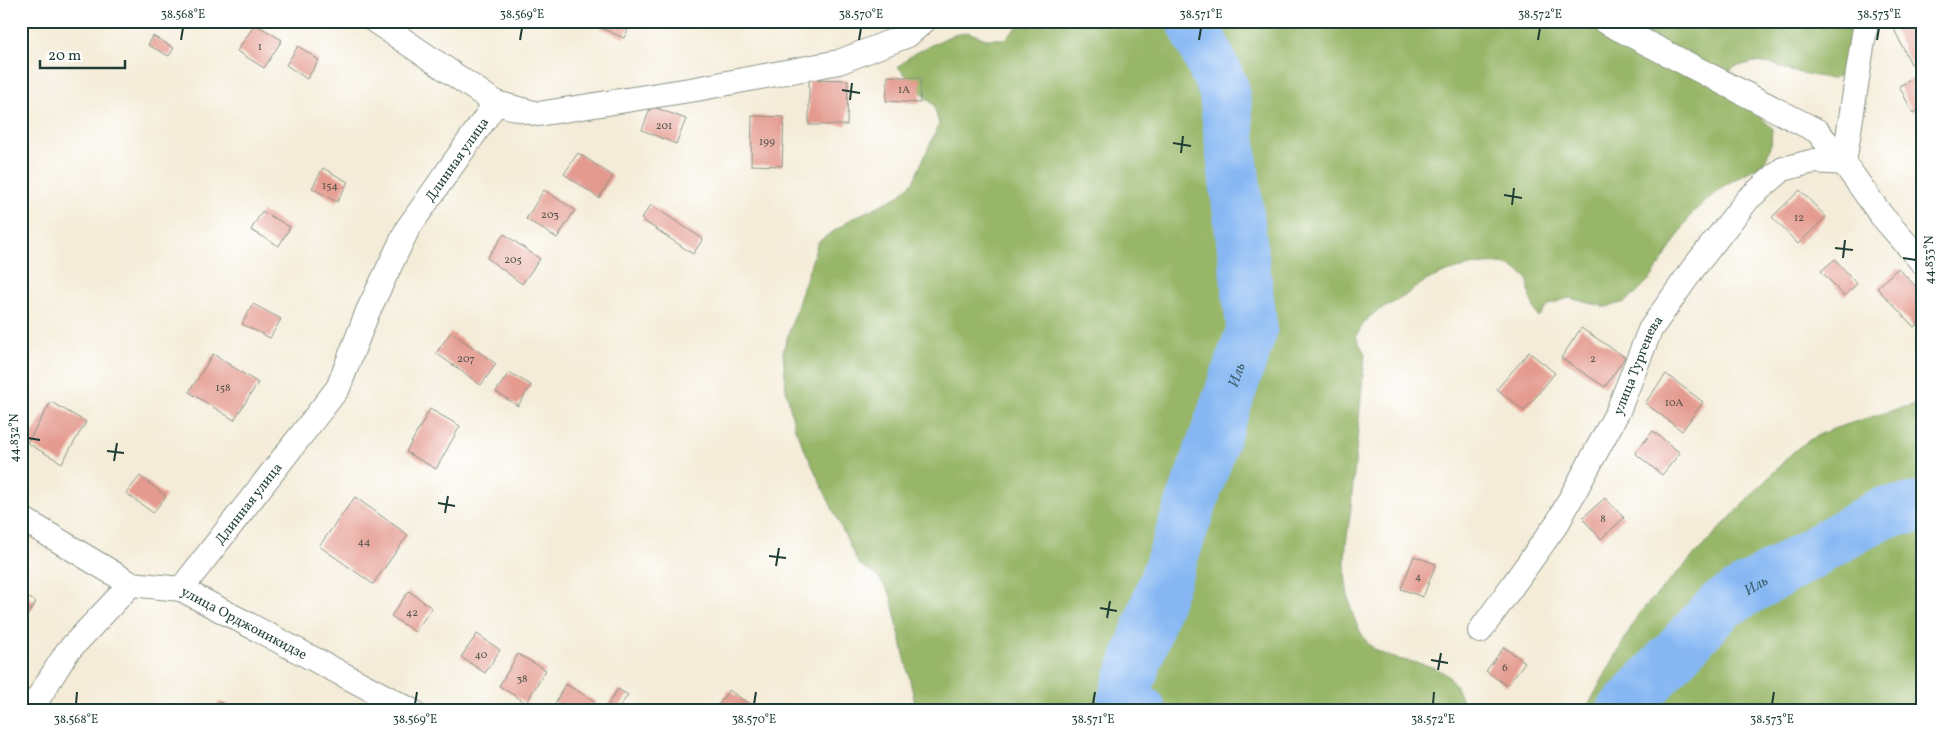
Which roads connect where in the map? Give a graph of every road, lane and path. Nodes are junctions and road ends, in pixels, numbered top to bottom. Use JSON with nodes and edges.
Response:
{"nodes":[{"id":1,"x":375,"y":21,"type":"edge"},
{"id":2,"x":924,"y":21,"type":"edge"},
{"id":3,"x":1604,"y":21,"type":"edge"},
{"id":4,"x":1866,"y":21,"type":"edge"},
{"id":5,"x":496,"y":103,"type":"junction"},
{"id":6,"x":1844,"y":163,"type":"junction"},
{"id":7,"x":1922,"y":262,"type":"edge"},
{"id":8,"x":21,"y":518,"type":"edge"},
{"id":9,"x":131,"y":584,"type":"junction"},
{"id":10,"x":181,"y":589,"type":"junction"},
{"id":11,"x":1480,"y":631,"type":"dead end"},
{"id":12,"x":30,"y":711,"type":"edge"},
{"id":13,"x":412,"y":711,"type":"edge"}],
"edges":[{"from":1,"to":5,"type":"street"},
{"from":2,"to":5,"type":"street","name":"Длинная улица"},
{"from":3,"to":6,"type":"street"},
{"from":4,"to":6,"type":"street"},
{"from":5,"to":10,"type":"street","name":"Длинная улица"},
{"from":6,"to":7,"type":"street"},
{"from":6,"to":11,"type":"street","name":"улица Тургенева"},
{"from":8,"to":9,"type":"street","name":"улица Орджоникидзе"},
{"from":9,"to":10,"type":"street","name":"улица Орджоникидзе"},
{"from":9,"to":12,"type":"street"},
{"from":10,"to":13,"type":"street","name":"улица Орджоникидзе"}]}
